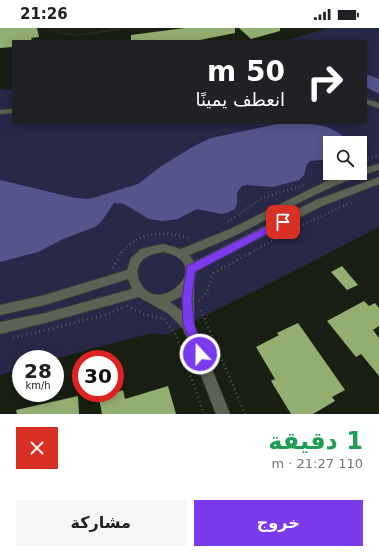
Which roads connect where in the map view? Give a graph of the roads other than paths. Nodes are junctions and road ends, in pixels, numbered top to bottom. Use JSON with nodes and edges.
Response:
{"nodes":[{"id":1,"x":367,"y":101,"type":"edge"},
{"id":2,"x":379,"y":106,"type":"edge"},
{"id":3,"x":12,"y":111,"type":"edge"},
{"id":4,"x":0,"y":112,"type":"edge"},
{"id":5,"x":379,"y":167,"type":"edge"},
{"id":6,"x":367,"y":171,"type":"edge"},
{"id":7,"x":337,"y":180,"type":"edge"},
{"id":8,"x":379,"y":180,"type":"edge"},
{"id":9,"x":181,"y":254,"type":"junction"},
{"id":10,"x":191,"y":269,"type":"junction"},
{"id":11,"x":131,"y":273,"type":"junction"},
{"id":12,"x":188,"y":284,"type":"junction"},
{"id":13,"x":139,"y":292,"type":"junction"},
{"id":14,"x":153,"y":298,"type":"junction"},
{"id":15,"x":0,"y":310,"type":"edge"},
{"id":16,"x":188,"y":324,"type":"junction"},
{"id":17,"x":0,"y":328,"type":"edge"},
{"id":18,"x":223,"y":414,"type":"edge"}],
"edges":[{"from":1,"to":2,"type":"street"},
{"from":3,"to":4,"type":"street"},
{"from":5,"to":6,"type":"street"},
{"from":7,"to":9,"type":"street"},
{"from":8,"to":10,"type":"street"},
{"from":9,"to":10,"type":"street"},
{"from":9,"to":11,"type":"street"},
{"from":10,"to":12,"type":"street"},
{"from":11,"to":13,"type":"street"},
{"from":11,"to":15,"type":"street"},
{"from":12,"to":14,"type":"street"},
{"from":12,"to":16,"type":"street"},
{"from":13,"to":14,"type":"street"},
{"from":13,"to":17,"type":"street"},
{"from":14,"to":16,"type":"street"},
{"from":16,"to":18,"type":"street"}]}
